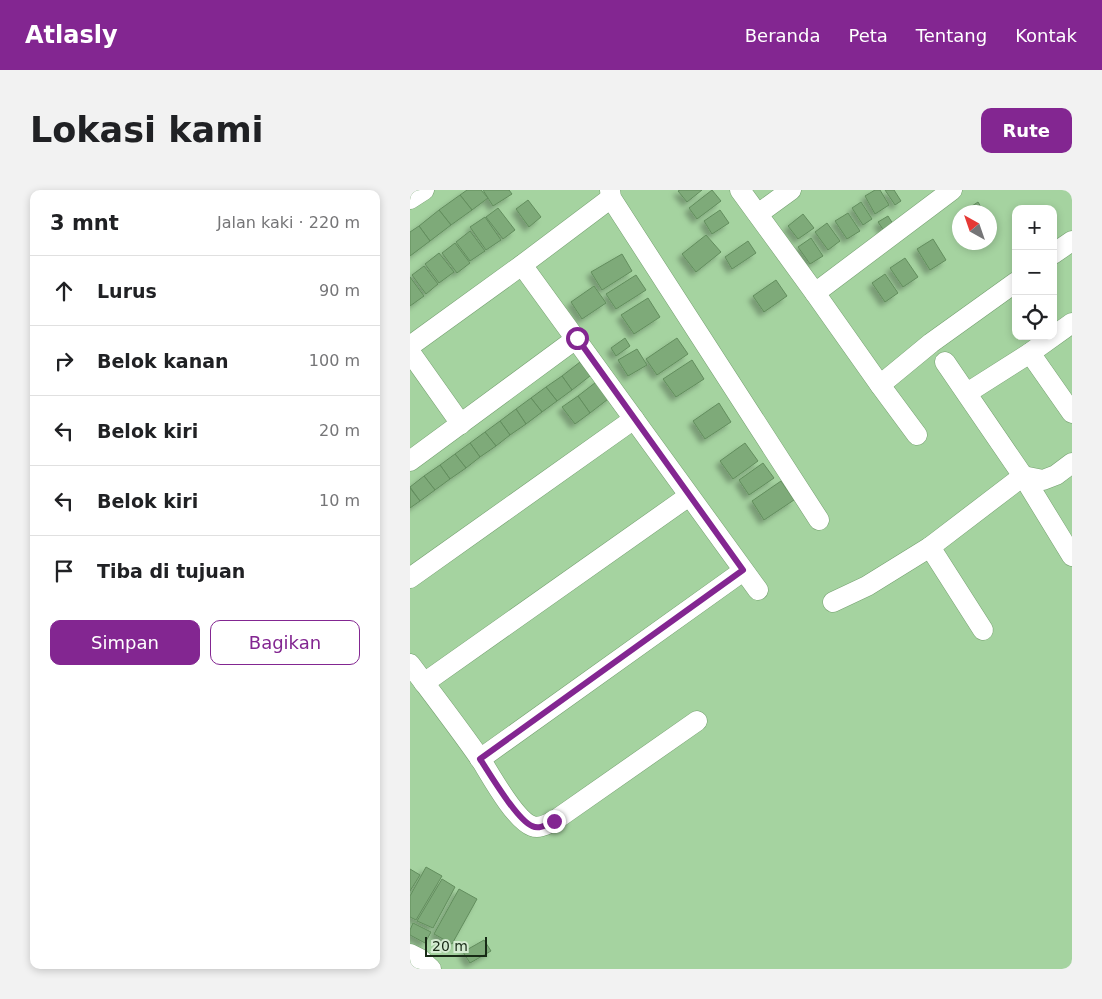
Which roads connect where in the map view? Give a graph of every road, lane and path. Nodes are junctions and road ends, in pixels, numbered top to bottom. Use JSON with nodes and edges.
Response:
{"nodes":[{"id":1,"x":424,"y":190,"type":"edge"},
{"id":2,"x":740,"y":190,"type":"edge"},
{"id":3,"x":792,"y":190,"type":"edge"},
{"id":4,"x":952,"y":190,"type":"edge"},
{"id":5,"x":604,"y":193,"type":"edge"},
{"id":6,"x":410,"y":200,"type":"edge"},
{"id":7,"x":758,"y":214,"type":"junction"},
{"id":8,"x":1072,"y":241,"type":"edge"},
{"id":9,"x":1057,"y":251,"type":"edge"},
{"id":10,"x":522,"y":265,"type":"junction"},
{"id":11,"x":1012,"y":285,"type":"edge"},
{"id":12,"x":815,"y":293,"type":"junction"},
{"id":13,"x":1072,"y":323,"type":"edge"},
{"id":14,"x":577,"y":338,"type":"junction"},
{"id":15,"x":410,"y":346,"type":"edge"},
{"id":16,"x":410,"y":352,"type":"edge"},
{"id":17,"x":1030,"y":353,"type":"junction"},
{"id":18,"x":945,"y":362,"type":"dead end"},
{"id":19,"x":880,"y":385,"type":"junction"},
{"id":20,"x":967,"y":394,"type":"junction"},
{"id":21,"x":1072,"y":413,"type":"edge"},
{"id":22,"x":634,"y":419,"type":"junction"},
{"id":23,"x":461,"y":424,"type":"junction"},
{"id":24,"x":917,"y":434,"type":"dead end"},
{"id":25,"x":410,"y":461,"type":"edge"},
{"id":26,"x":1072,"y":463,"type":"edge"},
{"id":27,"x":1023,"y":476,"type":"junction"},
{"id":28,"x":689,"y":496,"type":"junction"},
{"id":29,"x":819,"y":520,"type":"dead end"},
{"id":30,"x":930,"y":547,"type":"junction"},
{"id":31,"x":1072,"y":556,"type":"edge"},
{"id":32,"x":743,"y":570,"type":"junction"},
{"id":33,"x":410,"y":578,"type":"edge"},
{"id":34,"x":758,"y":590,"type":"dead end"},
{"id":35,"x":834,"y":602,"type":"dead end"},
{"id":36,"x":984,"y":630,"type":"dead end"},
{"id":37,"x":410,"y":664,"type":"edge"},
{"id":38,"x":424,"y":682,"type":"junction"},
{"id":39,"x":697,"y":721,"type":"dead end"},
{"id":40,"x":480,"y":759,"type":"junction"},
{"id":41,"x":410,"y":954,"type":"edge"},
{"id":42,"x":431,"y":969,"type":"edge"}],
"edges":[{"from":1,"to":6,"type":"street"},
{"from":2,"to":7,"type":"street"},
{"from":3,"to":7,"type":"street"},
{"from":4,"to":12,"type":"street"},
{"from":5,"to":10,"type":"street"},
{"from":5,"to":29,"type":"street"},
{"from":7,"to":12,"type":"street"},
{"from":8,"to":9,"type":"street"},
{"from":10,"to":14,"type":"street"},
{"from":10,"to":15,"type":"street"},
{"from":11,"to":19,"type":"street"},
{"from":12,"to":19,"type":"street"},
{"from":13,"to":17,"type":"street"},
{"from":14,"to":22,"type":"street"},
{"from":14,"to":23,"type":"street"},
{"from":16,"to":23,"type":"street"},
{"from":17,"to":20,"type":"street"},
{"from":17,"to":21,"type":"street"},
{"from":18,"to":20,"type":"street"},
{"from":19,"to":24,"type":"street"},
{"from":20,"to":27,"type":"street"},
{"from":22,"to":28,"type":"street"},
{"from":22,"to":33,"type":"street"},
{"from":23,"to":25,"type":"street"},
{"from":26,"to":27,"type":"street"},
{"from":27,"to":30,"type":"street"},
{"from":27,"to":31,"type":"street"},
{"from":28,"to":32,"type":"street"},
{"from":28,"to":38,"type":"street"},
{"from":30,"to":35,"type":"street"},
{"from":30,"to":36,"type":"street"},
{"from":32,"to":34,"type":"street"},
{"from":32,"to":40,"type":"street"},
{"from":37,"to":38,"type":"street"},
{"from":38,"to":40,"type":"street"},
{"from":39,"to":40,"type":"street"},
{"from":41,"to":42,"type":"street"}]}
